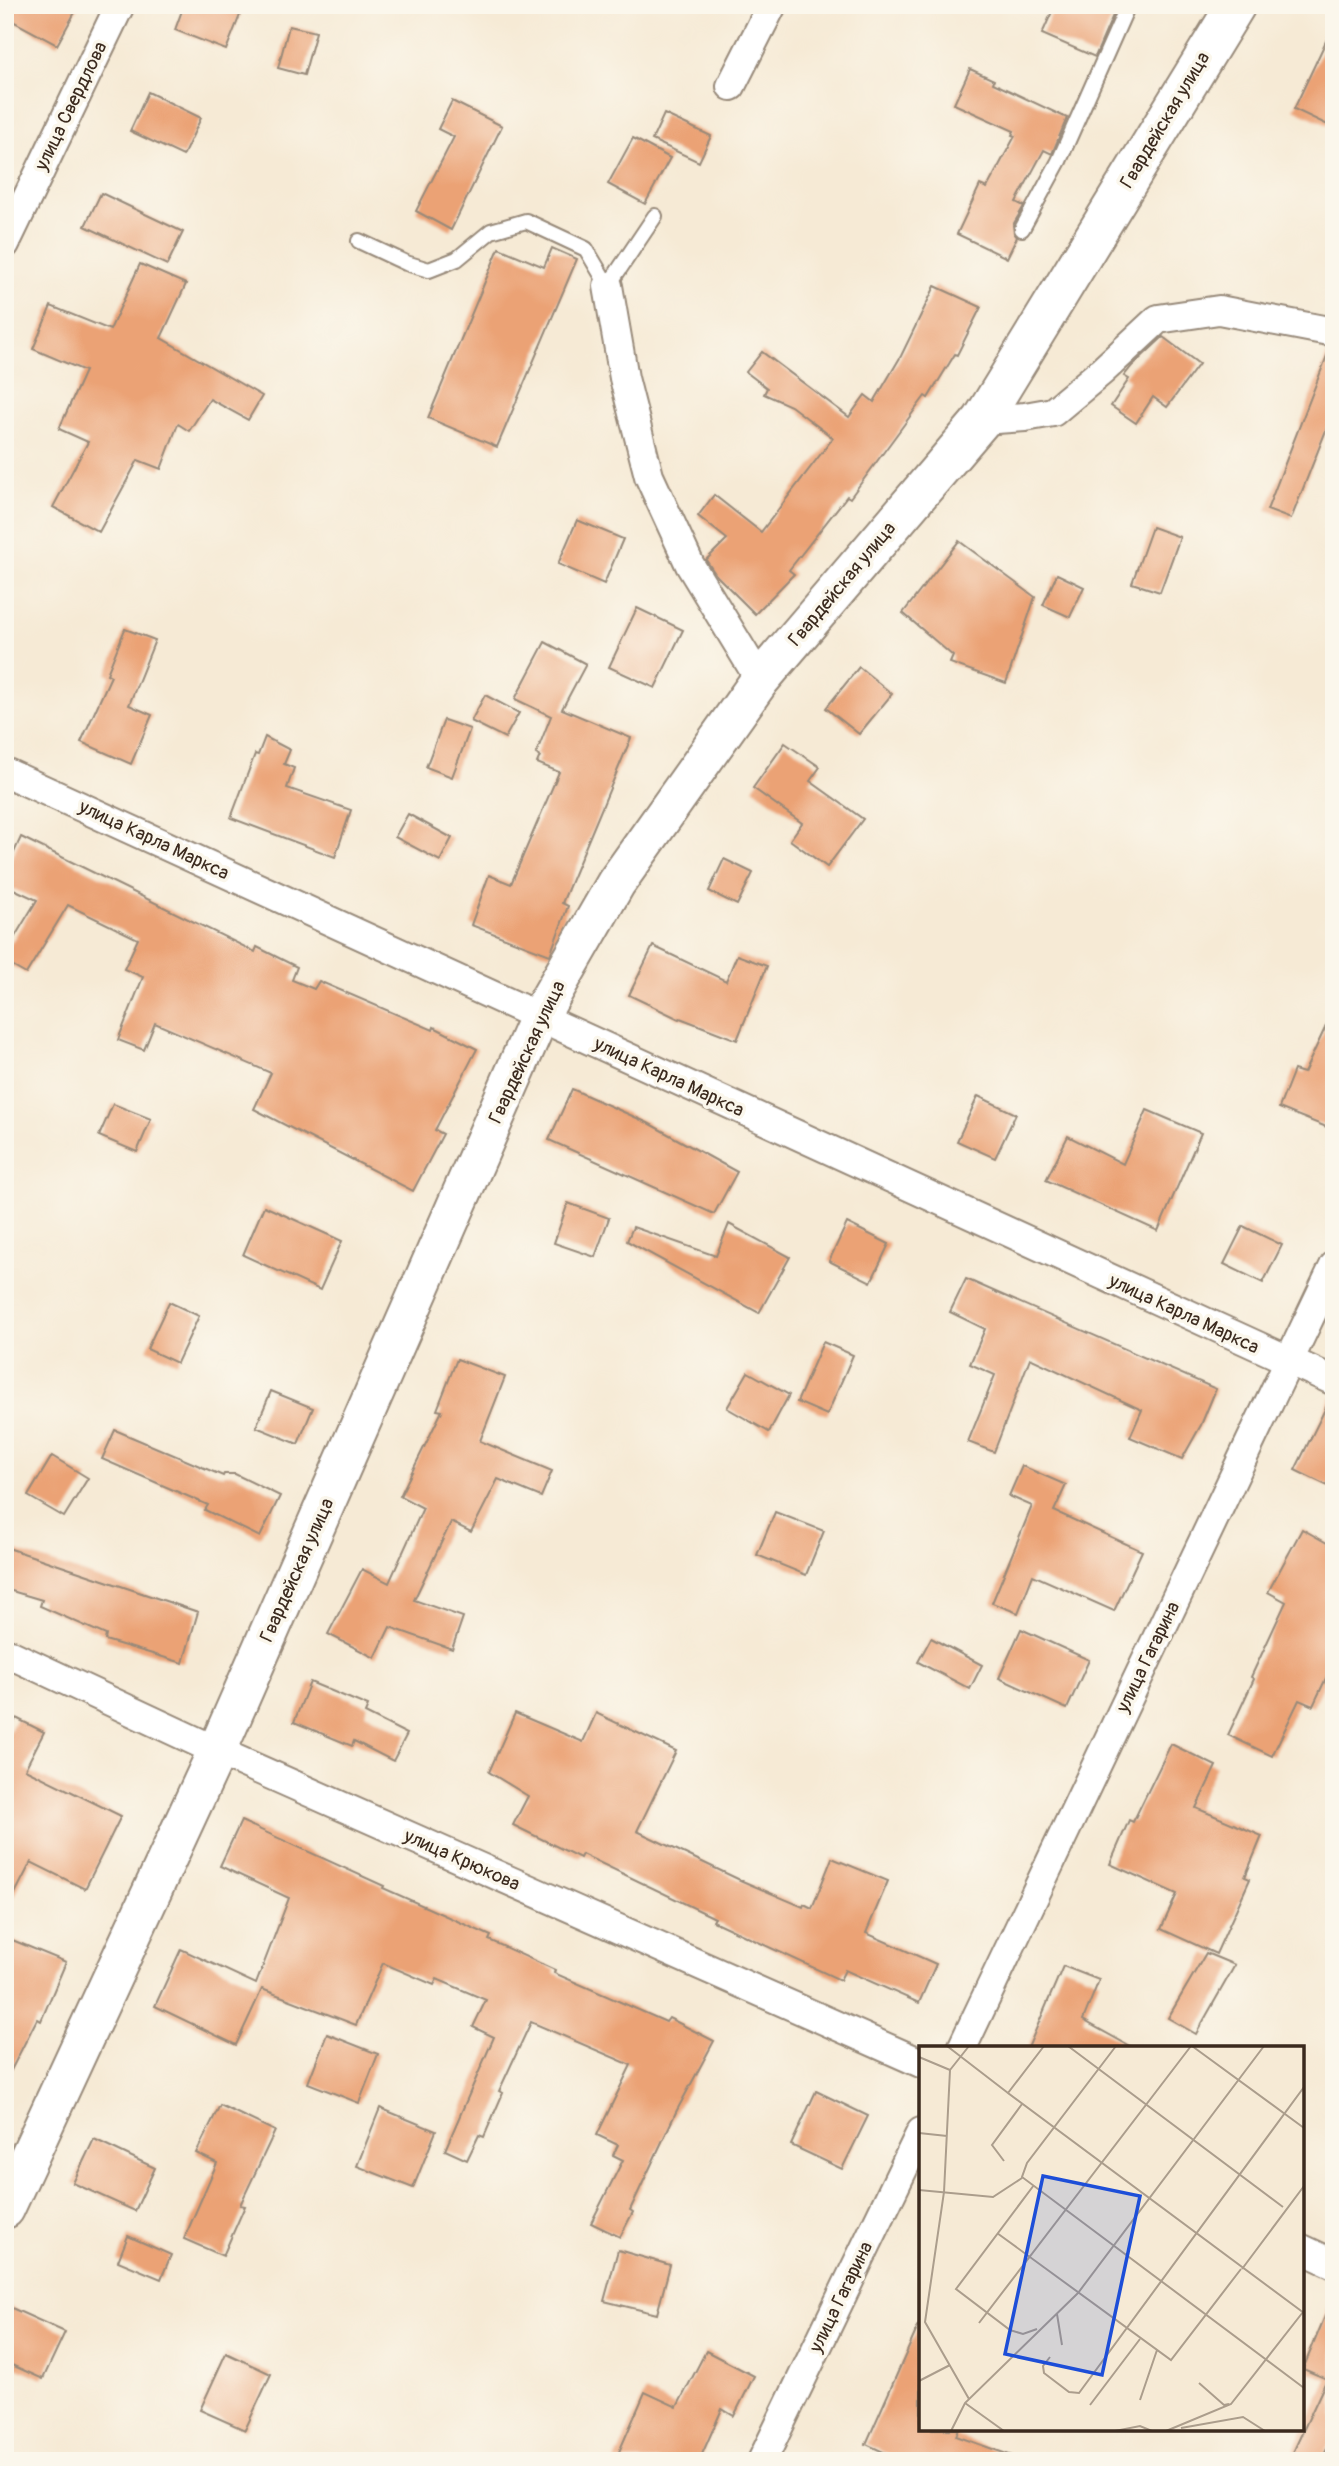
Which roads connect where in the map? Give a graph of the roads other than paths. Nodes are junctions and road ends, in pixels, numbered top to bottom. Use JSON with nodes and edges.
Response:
{"nodes":[{"id":1,"x":120,"y":5,"type":"edge"},
{"id":2,"x":772,"y":5,"type":"edge"},
{"id":3,"x":1128,"y":5,"type":"edge"},
{"id":4,"x":1236,"y":5,"type":"edge"},
{"id":5,"x":731,"y":86,"type":"dead end"},
{"id":6,"x":655,"y":216,"type":"dead end"},
{"id":7,"x":1022,"y":229,"type":"dead end"},
{"id":8,"x":359,"y":241,"type":"dead end"},
{"id":9,"x":5,"y":244,"type":"edge"},
{"id":10,"x":608,"y":286,"type":"junction"},
{"id":11,"x":1334,"y":332,"type":"edge"},
{"id":12,"x":982,"y":420,"type":"junction"},
{"id":13,"x":760,"y":680,"type":"junction"},
{"id":14,"x":5,"y":772,"type":"edge"},
{"id":15,"x":539,"y":1017,"type":"junction"},
{"id":16,"x":1334,"y":1266,"type":"edge"},
{"id":17,"x":1290,"y":1362,"type":"junction"},
{"id":18,"x":1334,"y":1381,"type":"edge"},
{"id":19,"x":5,"y":1653,"type":"edge"},
{"id":20,"x":217,"y":1751,"type":"junction"},
{"id":21,"x":962,"y":2046,"type":"edge"},
{"id":22,"x":919,"y":2062,"type":"edge"},
{"id":23,"x":919,"y":2136,"type":"edge"},
{"id":24,"x":5,"y":2209,"type":"edge"},
{"id":25,"x":1304,"y":2250,"type":"edge"},
{"id":26,"x":1334,"y":2264,"type":"edge"},
{"id":27,"x":762,"y":2461,"type":"edge"}],
"edges":[{"from":1,"to":9,"type":"street","name":"улица Свердлова"},
{"from":2,"to":5,"type":"street"},
{"from":3,"to":7,"type":"lane"},
{"from":4,"to":12,"type":"street","name":"Гвардейская улица"},
{"from":6,"to":10,"type":"lane"},
{"from":8,"to":10,"type":"lane"},
{"from":10,"to":13,"type":"street"},
{"from":11,"to":12,"type":"street"},
{"from":12,"to":13,"type":"street","name":"Гвардейская улица"},
{"from":13,"to":15,"type":"street","name":"Гвардейская улица"},
{"from":14,"to":15,"type":"street","name":"улица Карла Маркса"},
{"from":15,"to":17,"type":"street","name":"улица Карла Маркса"},
{"from":15,"to":20,"type":"street","name":"Гвардейская улица"},
{"from":16,"to":17,"type":"street","name":"улица Гагарина"},
{"from":17,"to":18,"type":"street","name":"улица Карла Маркса"},
{"from":17,"to":21,"type":"street","name":"улица Гагарина"},
{"from":19,"to":20,"type":"street","name":"улица Крюкова"},
{"from":20,"to":22,"type":"street","name":"улица Крюкова"},
{"from":20,"to":24,"type":"street","name":"Гвардейская улица"},
{"from":23,"to":27,"type":"street","name":"улица Гагарина"},
{"from":25,"to":26,"type":"street"}]}
